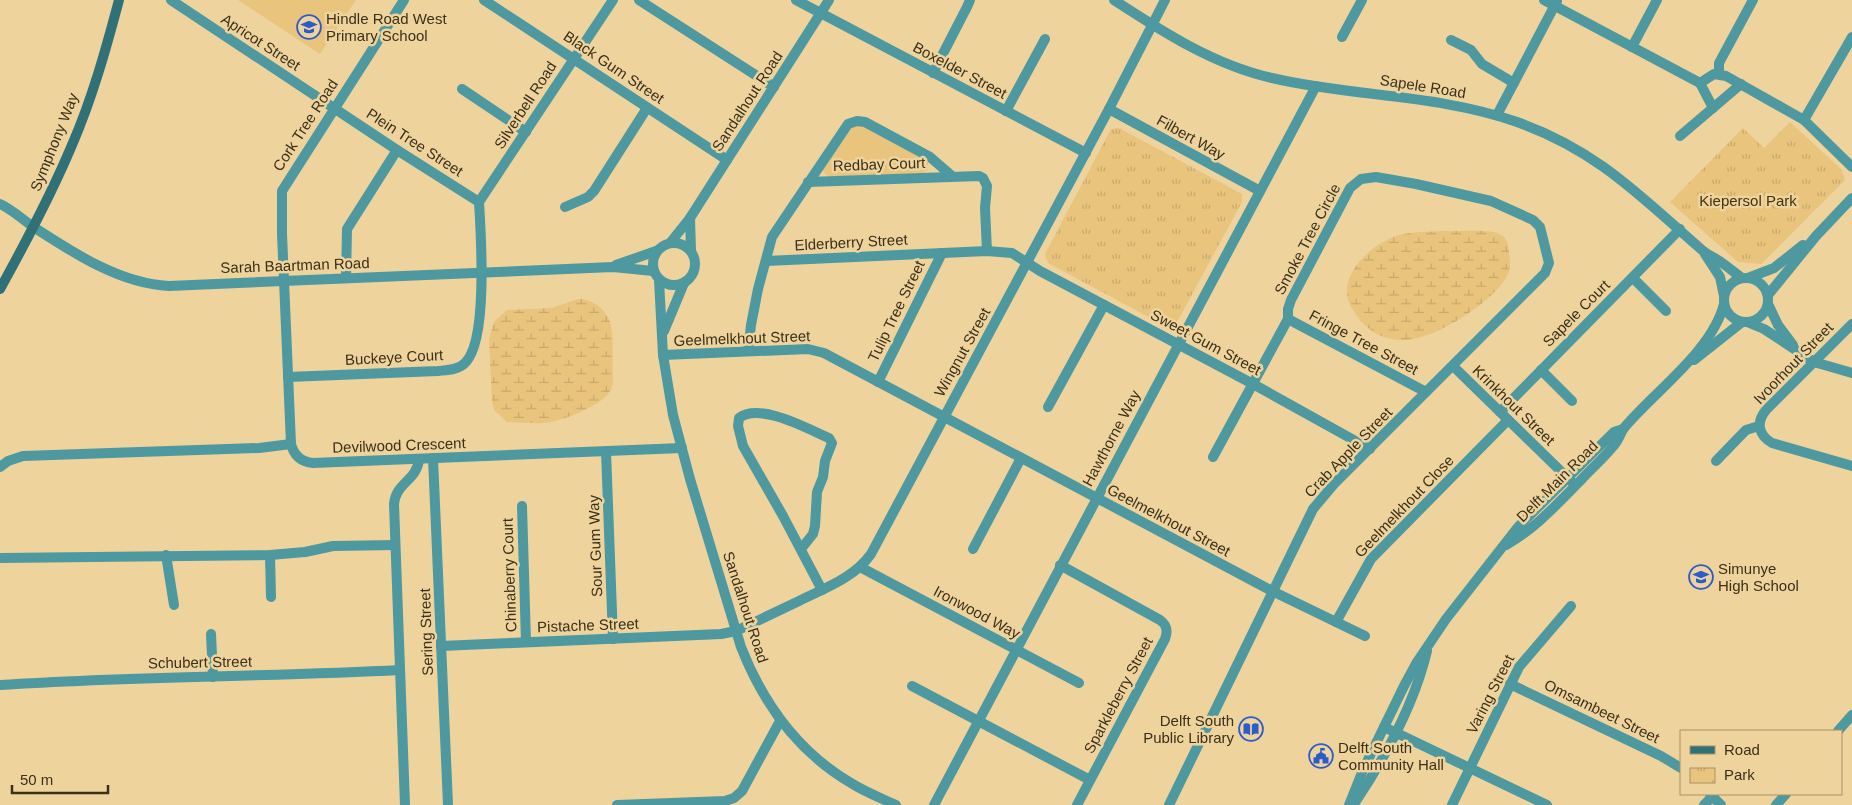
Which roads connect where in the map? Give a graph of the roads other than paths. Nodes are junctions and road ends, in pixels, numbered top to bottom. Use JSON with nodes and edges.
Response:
{"nodes":[{"id":1,"x":120,"y":0,"type":"edge"},
{"id":2,"x":171,"y":0,"type":"edge"},
{"id":3,"x":404,"y":0,"type":"edge"},
{"id":4,"x":484,"y":0,"type":"edge"},
{"id":5,"x":613,"y":0,"type":"edge"},
{"id":6,"x":639,"y":0,"type":"edge"},
{"id":7,"x":796,"y":0,"type":"edge"},
{"id":8,"x":829,"y":0,"type":"edge"},
{"id":9,"x":970,"y":0,"type":"edge"},
{"id":10,"x":1114,"y":0,"type":"edge"},
{"id":11,"x":1166,"y":0,"type":"edge"},
{"id":12,"x":1361,"y":0,"type":"edge"},
{"id":13,"x":1544,"y":0,"type":"edge"},
{"id":14,"x":1657,"y":0,"type":"edge"},
{"id":15,"x":1753,"y":0,"type":"edge"},
{"id":16,"x":1556,"y":3,"type":"edge"},
{"id":17,"x":821,"y":13,"type":"junction"},
{"id":18,"x":1152,"y":25,"type":"junction"},
{"id":19,"x":1342,"y":37,"type":"dead end"},
{"id":20,"x":1852,"y":37,"type":"edge"},
{"id":21,"x":1045,"y":39,"type":"dead end"},
{"id":22,"x":1450,"y":40,"type":"dead end"},
{"id":23,"x":1632,"y":47,"type":"junction"},
{"id":24,"x":574,"y":59,"type":"junction"},
{"id":25,"x":933,"y":73,"type":"junction"},
{"id":26,"x":1719,"y":74,"type":"junction"},
{"id":27,"x":1514,"y":82,"type":"junction"},
{"id":28,"x":1700,"y":83,"type":"junction"},
{"id":29,"x":1741,"y":84,"type":"junction"},
{"id":30,"x":1316,"y":86,"type":"junction"},
{"id":31,"x":774,"y":87,"type":"junction"},
{"id":32,"x":462,"y":89,"type":"dead end"},
{"id":33,"x":334,"y":108,"type":"junction"},
{"id":34,"x":648,"y":108,"type":"junction"},
{"id":35,"x":1713,"y":108,"type":"junction"},
{"id":36,"x":1109,"y":109,"type":"junction"},
{"id":37,"x":1006,"y":111,"type":"junction"},
{"id":38,"x":1497,"y":115,"type":"junction"},
{"id":39,"x":1804,"y":120,"type":"junction"},
{"id":40,"x":526,"y":132,"type":"junction"},
{"id":41,"x":1680,"y":136,"type":"dead end"},
{"id":42,"x":398,"y":150,"type":"junction"},
{"id":43,"x":1086,"y":153,"type":"junction"},
{"id":44,"x":727,"y":160,"type":"junction"},
{"id":45,"x":1852,"y":167,"type":"edge"},
{"id":46,"x":952,"y":176,"type":"junction"},
{"id":47,"x":808,"y":182,"type":"junction"},
{"id":48,"x":1260,"y":191,"type":"junction"},
{"id":49,"x":1852,"y":198,"type":"edge"},
{"id":50,"x":479,"y":202,"type":"junction"},
{"id":51,"x":0,"y":204,"type":"edge"},
{"id":52,"x":565,"y":207,"type":"dead end"},
{"id":53,"x":690,"y":218,"type":"junction"},
{"id":54,"x":34,"y":227,"type":"junction"},
{"id":55,"x":1680,"y":229,"type":"junction"},
{"id":56,"x":1816,"y":236,"type":"junction"},
{"id":57,"x":670,"y":243,"type":"junction"},
{"id":58,"x":656,"y":251,"type":"junction"},
{"id":59,"x":691,"y":251,"type":"junction"},
{"id":60,"x":987,"y":252,"type":"junction"},
{"id":61,"x":1704,"y":252,"type":"junction"},
{"id":62,"x":942,"y":253,"type":"junction"},
{"id":63,"x":766,"y":261,"type":"junction"},
{"id":64,"x":1028,"y":262,"type":"junction"},
{"id":65,"x":613,"y":266,"type":"junction"},
{"id":66,"x":482,"y":272,"type":"junction"},
{"id":67,"x":656,"y":275,"type":"junction"},
{"id":68,"x":346,"y":278,"type":"junction"},
{"id":69,"x":1633,"y":278,"type":"junction"},
{"id":70,"x":1745,"y":278,"type":"junction"},
{"id":71,"x":284,"y":280,"type":"junction"},
{"id":72,"x":684,"y":282,"type":"junction"},
{"id":73,"x":0,"y":288,"type":"edge"},
{"id":74,"x":1768,"y":299,"type":"junction"},
{"id":75,"x":1724,"y":300,"type":"junction"},
{"id":76,"x":1104,"y":305,"type":"junction"},
{"id":77,"x":1666,"y":311,"type":"dead end"},
{"id":78,"x":1288,"y":319,"type":"junction"},
{"id":79,"x":1745,"y":322,"type":"junction"},
{"id":80,"x":1852,"y":324,"type":"edge"},
{"id":81,"x":662,"y":334,"type":"junction"},
{"id":82,"x":1178,"y":344,"type":"junction"},
{"id":83,"x":1795,"y":348,"type":"junction"},
{"id":84,"x":748,"y":351,"type":"junction"},
{"id":85,"x":663,"y":355,"type":"junction"},
{"id":86,"x":1814,"y":362,"type":"junction"},
{"id":87,"x":1453,"y":366,"type":"junction"},
{"id":88,"x":1542,"y":370,"type":"junction"},
{"id":89,"x":1679,"y":372,"type":"junction"},
{"id":90,"x":1852,"y":373,"type":"edge"},
{"id":91,"x":288,"y":377,"type":"junction"},
{"id":92,"x":878,"y":382,"type":"junction"},
{"id":93,"x":1253,"y":384,"type":"junction"},
{"id":94,"x":1426,"y":392,"type":"junction"},
{"id":95,"x":1572,"y":401,"type":"dead end"},
{"id":96,"x":1048,"y":407,"type":"dead end"},
{"id":97,"x":1500,"y":412,"type":"junction"},
{"id":98,"x":943,"y":417,"type":"junction"},
{"id":99,"x":1508,"y":420,"type":"junction"},
{"id":100,"x":1623,"y":429,"type":"junction"},
{"id":101,"x":1760,"y":429,"type":"junction"},
{"id":102,"x":291,"y":444,"type":"junction"},
{"id":103,"x":682,"y":448,"type":"junction"},
{"id":104,"x":1370,"y":449,"type":"junction"},
{"id":105,"x":606,"y":451,"type":"junction"},
{"id":106,"x":1213,"y":457,"type":"dead end"},
{"id":107,"x":433,"y":458,"type":"junction"},
{"id":108,"x":1021,"y":458,"type":"junction"},
{"id":109,"x":419,"y":459,"type":"junction"},
{"id":110,"x":1716,"y":461,"type":"dead end"},
{"id":111,"x":1852,"y":466,"type":"edge"},
{"id":112,"x":0,"y":467,"type":"edge"},
{"id":113,"x":1567,"y":478,"type":"junction"},
{"id":114,"x":1576,"y":486,"type":"junction"},
{"id":115,"x":1096,"y":498,"type":"junction"},
{"id":116,"x":522,"y":506,"type":"dead end"},
{"id":117,"x":395,"y":544,"type":"junction"},
{"id":118,"x":1504,"y":547,"type":"junction"},
{"id":119,"x":800,"y":549,"type":"junction"},
{"id":120,"x":973,"y":549,"type":"dead end"},
{"id":121,"x":166,"y":555,"type":"junction"},
{"id":122,"x":270,"y":555,"type":"junction"},
{"id":123,"x":0,"y":558,"type":"edge"},
{"id":124,"x":1060,"y":565,"type":"junction"},
{"id":125,"x":860,"y":567,"type":"junction"},
{"id":126,"x":822,"y":590,"type":"junction"},
{"id":127,"x":1272,"y":591,"type":"junction"},
{"id":128,"x":271,"y":596,"type":"dead end"},
{"id":129,"x":174,"y":605,"type":"dead end"},
{"id":130,"x":1571,"y":606,"type":"dead end"},
{"id":131,"x":1336,"y":622,"type":"junction"},
{"id":132,"x":736,"y":631,"type":"junction"},
{"id":133,"x":211,"y":634,"type":"dead end"},
{"id":134,"x":1365,"y":636,"type":"dead end"},
{"id":135,"x":613,"y":639,"type":"junction"},
{"id":136,"x":526,"y":642,"type":"junction"},
{"id":137,"x":441,"y":646,"type":"junction"},
{"id":138,"x":1428,"y":648,"type":"junction"},
{"id":139,"x":1016,"y":650,"type":"junction"},
{"id":140,"x":400,"y":670,"type":"junction"},
{"id":141,"x":213,"y":677,"type":"junction"},
{"id":142,"x":1079,"y":683,"type":"dead end"},
{"id":143,"x":1510,"y":684,"type":"junction"},
{"id":144,"x":0,"y":685,"type":"edge"},
{"id":145,"x":912,"y":686,"type":"dead end"},
{"id":146,"x":1852,"y":715,"type":"edge"},
{"id":147,"x":780,"y":721,"type":"junction"},
{"id":148,"x":978,"y":722,"type":"junction"},
{"id":149,"x":1384,"y":727,"type":"junction"},
{"id":150,"x":1839,"y":730,"type":"edge"},
{"id":151,"x":1395,"y":732,"type":"junction"},
{"id":152,"x":1680,"y":767,"type":"edge"},
{"id":153,"x":1469,"y":768,"type":"junction"},
{"id":154,"x":1090,"y":780,"type":"junction"},
{"id":155,"x":1711,"y":795,"type":"edge"},
{"id":156,"x":1785,"y":795,"type":"edge"},
{"id":157,"x":730,"y":803,"type":"edge"},
{"id":158,"x":1541,"y":804,"type":"edge"},
{"id":159,"x":405,"y":805,"type":"edge"},
{"id":160,"x":448,"y":805,"type":"edge"},
{"id":161,"x":617,"y":805,"type":"edge"},
{"id":162,"x":896,"y":805,"type":"edge"},
{"id":163,"x":934,"y":805,"type":"edge"},
{"id":164,"x":1077,"y":805,"type":"edge"},
{"id":165,"x":1169,"y":805,"type":"edge"},
{"id":166,"x":1349,"y":805,"type":"edge"},
{"id":167,"x":1353,"y":805,"type":"edge"},
{"id":168,"x":1452,"y":805,"type":"edge"},
{"id":169,"x":1704,"y":805,"type":"edge"},
{"id":170,"x":1722,"y":805,"type":"edge"},
{"id":171,"x":1776,"y":805,"type":"edge"}],
"edges":[{"from":1,"to":54,"type":"main road","name":"Symphony Way"},
{"from":2,"to":33,"type":"street","name":"Apricot Street"},
{"from":3,"to":33,"type":"street","name":"Cork Tree Road"},
{"from":4,"to":24,"type":"street","name":"Black Gum Street"},
{"from":5,"to":24,"type":"street","name":"Silverbell Road"},
{"from":6,"to":31,"type":"street"},
{"from":7,"to":17,"type":"street","name":"Boxelder Street"},
{"from":8,"to":17,"type":"street","name":"Sandalhout Road"},
{"from":9,"to":25,"type":"street"},
{"from":10,"to":18,"type":"street","name":"Sapele Road"},
{"from":11,"to":18,"type":"street","name":"Wingnut Street"},
{"from":12,"to":19,"type":"street"},
{"from":13,"to":16,"type":"street"},
{"from":14,"to":23,"type":"street"},
{"from":15,"to":26,"type":"street"},
{"from":16,"to":23,"type":"street"},
{"from":16,"to":27,"type":"street"},
{"from":17,"to":25,"type":"street","name":"Boxelder Street"},
{"from":17,"to":31,"type":"street","name":"Sandalhout Road"},
{"from":18,"to":30,"type":"street","name":"Sapele Road"},
{"from":18,"to":36,"type":"street","name":"Wingnut Street"},
{"from":20,"to":39,"type":"street"},
{"from":21,"to":37,"type":"street"},
{"from":22,"to":27,"type":"street"},
{"from":23,"to":28,"type":"street"},
{"from":24,"to":34,"type":"street","name":"Black Gum Street"},
{"from":24,"to":40,"type":"street","name":"Silverbell Road"},
{"from":25,"to":37,"type":"street","name":"Boxelder Street"},
{"from":26,"to":28,"type":"street"},
{"from":26,"to":29,"type":"street"},
{"from":27,"to":38,"type":"street"},
{"from":28,"to":35,"type":"street"},
{"from":29,"to":35,"type":"street"},
{"from":29,"to":39,"type":"street"},
{"from":30,"to":38,"type":"street","name":"Sapele Road"},
{"from":30,"to":48,"type":"street","name":"Hawthorne Way"},
{"from":31,"to":44,"type":"street","name":"Sandalhout Road"},
{"from":32,"to":40,"type":"street"},
{"from":33,"to":42,"type":"street","name":"Plein Tree Street"},
{"from":33,"to":71,"type":"street","name":"Cork Tree Road"},
{"from":34,"to":44,"type":"street","name":"Black Gum Street"},
{"from":34,"to":52,"type":"street"},
{"from":35,"to":41,"type":"street"},
{"from":36,"to":43,"type":"street","name":"Wingnut Street"},
{"from":36,"to":48,"type":"street","name":"Filbert Way"},
{"from":37,"to":43,"type":"street","name":"Boxelder Street"},
{"from":38,"to":55,"type":"street","name":"Sapele Road"},
{"from":39,"to":45,"type":"street"},
{"from":40,"to":50,"type":"street","name":"Silverbell Road"},
{"from":42,"to":50,"type":"street","name":"Plein Tree Street"},
{"from":42,"to":68,"type":"street"},
{"from":43,"to":64,"type":"street","name":"Wingnut Street"},
{"from":44,"to":53,"type":"street","name":"Sandalhout Road"},
{"from":46,"to":47,"type":"street","name":"Redbay Court"},
{"from":46,"to":47,"type":"street","name":"Redbay Court"},
{"from":46,"to":60,"type":"street","name":"Redbay Court"},
{"from":47,"to":63,"type":"street","name":"Redbay Court"},
{"from":48,"to":82,"type":"street","name":"Hawthorne Way"},
{"from":49,"to":56,"type":"street"},
{"from":50,"to":66,"type":"street"},
{"from":51,"to":54,"type":"street","name":"Sarah Baartman Road"},
{"from":53,"to":57,"type":"street","name":"Sandalhout Road"},
{"from":53,"to":59,"type":"street"},
{"from":54,"to":71,"type":"street","name":"Sarah Baartman Road"},
{"from":54,"to":73,"type":"main road","name":"Symphony Way"},
{"from":55,"to":61,"type":"street","name":"Sapele Road"},
{"from":55,"to":69,"type":"street","name":"Sapele Court"},
{"from":56,"to":70,"type":"street"},
{"from":56,"to":74,"type":"street"},
{"from":57,"to":58,"type":"street"},
{"from":57,"to":59,"type":"street"},
{"from":58,"to":65,"type":"street","name":"Sarah Baartman Road"},
{"from":58,"to":67,"type":"street"},
{"from":59,"to":72,"type":"street"},
{"from":60,"to":62,"type":"street","name":"Elderberry Street"},
{"from":60,"to":64,"type":"street","name":"Elderberry Street"},
{"from":61,"to":70,"type":"street","name":"Sapele Road"},
{"from":61,"to":75,"type":"street","name":"Sapele Road"},
{"from":62,"to":63,"type":"street","name":"Elderberry Street"},
{"from":62,"to":92,"type":"street","name":"Tulip Tree Street"},
{"from":63,"to":84,"type":"street"},
{"from":64,"to":76,"type":"street","name":"Sweet Gum Street"},
{"from":64,"to":98,"type":"street","name":"Wingnut Street"},
{"from":65,"to":66,"type":"street","name":"Sarah Baartman Road"},
{"from":65,"to":67,"type":"street","name":"Sarah Baartman Road"},
{"from":66,"to":68,"type":"street","name":"Sarah Baartman Road"},
{"from":66,"to":91,"type":"street","name":"Buckeye Court"},
{"from":67,"to":72,"type":"street"},
{"from":67,"to":81,"type":"street"},
{"from":68,"to":71,"type":"street","name":"Sarah Baartman Road"},
{"from":69,"to":77,"type":"street","name":"Sapele Court"},
{"from":69,"to":88,"type":"street","name":"Sapele Court"},
{"from":70,"to":74,"type":"street"},
{"from":70,"to":75,"type":"street"},
{"from":71,"to":91,"type":"street"},
{"from":72,"to":81,"type":"street"},
{"from":74,"to":79,"type":"street"},
{"from":74,"to":83,"type":"street"},
{"from":75,"to":79,"type":"street"},
{"from":75,"to":89,"type":"street","name":"Delft Main Road"},
{"from":76,"to":82,"type":"street","name":"Sweet Gum Street"},
{"from":76,"to":96,"type":"street"},
{"from":78,"to":87,"type":"street","name":"Smoke Tree Circle"},
{"from":78,"to":93,"type":"street","name":"Smoke Tree Circle"},
{"from":78,"to":94,"type":"street","name":"Fringe Tree Street"},
{"from":79,"to":83,"type":"street"},
{"from":79,"to":89,"type":"street","name":"Delft Main Road"},
{"from":80,"to":86,"type":"street","name":"Ivoorhout Street"},
{"from":81,"to":85,"type":"street","name":"Sandalhout Road"},
{"from":82,"to":93,"type":"street","name":"Sweet Gum Street"},
{"from":82,"to":115,"type":"street","name":"Hawthorne Way"},
{"from":83,"to":86,"type":"street"},
{"from":84,"to":85,"type":"street","name":"Geelmelkhout Street"},
{"from":84,"to":92,"type":"street","name":"Geelmelkhout Street"},
{"from":85,"to":103,"type":"street","name":"Sandalhout Road"},
{"from":86,"to":90,"type":"street"},
{"from":86,"to":101,"type":"street","name":"Ivoorhout Street"},
{"from":87,"to":94,"type":"street","name":"Smoke Tree Circle"},
{"from":87,"to":97,"type":"street","name":"Krinkhout Street"},
{"from":88,"to":95,"type":"street","name":"Sapele Court"},
{"from":88,"to":97,"type":"street","name":"Sapele Court"},
{"from":89,"to":100,"type":"street","name":"Delft Main Road"},
{"from":91,"to":102,"type":"street"},
{"from":92,"to":98,"type":"street","name":"Geelmelkhout Street"},
{"from":93,"to":104,"type":"street","name":"Sweet Gum Street"},
{"from":93,"to":106,"type":"street","name":"Smoke Tree Circle"},
{"from":94,"to":104,"type":"street","name":"Crab Apple Street"},
{"from":97,"to":99,"type":"street","name":"Krinkhout Street"},
{"from":98,"to":108,"type":"street","name":"Geelmelkhout Street"},
{"from":98,"to":125,"type":"street","name":"Wingnut Street"},
{"from":99,"to":113,"type":"street","name":"Krinkhout Street"},
{"from":99,"to":131,"type":"street","name":"Geelmelkhout Close"},
{"from":100,"to":113,"type":"street","name":"Delft Main Road"},
{"from":100,"to":114,"type":"street","name":"Delft Main Road"},
{"from":101,"to":110,"type":"street","name":"Ivoorhout Street"},
{"from":101,"to":111,"type":"street"},
{"from":102,"to":109,"type":"street","name":"Devilwood Crescent"},
{"from":102,"to":112,"type":"street"},
{"from":103,"to":105,"type":"street","name":"Devilwood Crescent"},
{"from":103,"to":132,"type":"street","name":"Sandalhout Road"},
{"from":104,"to":127,"type":"street","name":"Crab Apple Street"},
{"from":105,"to":107,"type":"street","name":"Devilwood Crescent"},
{"from":105,"to":135,"type":"street","name":"Sour Gum Way"},
{"from":107,"to":109,"type":"street","name":"Devilwood Crescent"},
{"from":107,"to":137,"type":"street","name":"Sering Street"},
{"from":108,"to":115,"type":"street","name":"Geelmelkhout Street"},
{"from":108,"to":120,"type":"street"},
{"from":109,"to":117,"type":"street"},
{"from":113,"to":114,"type":"street","name":"Krinkhout Street"},
{"from":113,"to":118,"type":"street","name":"Delft Main Road"},
{"from":114,"to":118,"type":"street","name":"Delft Main Road"},
{"from":115,"to":124,"type":"street","name":"Hawthorne Way"},
{"from":115,"to":127,"type":"street","name":"Geelmelkhout Street"},
{"from":116,"to":136,"type":"street","name":"Chinaberry Court"},
{"from":117,"to":122,"type":"street"},
{"from":117,"to":140,"type":"street"},
{"from":118,"to":138,"type":"street","name":"Delft Main Road"},
{"from":119,"to":119,"type":"street"},
{"from":119,"to":126,"type":"street"},
{"from":121,"to":122,"type":"street"},
{"from":121,"to":123,"type":"street"},
{"from":121,"to":129,"type":"street"},
{"from":122,"to":128,"type":"street"},
{"from":124,"to":139,"type":"street","name":"Hawthorne Way"},
{"from":124,"to":154,"type":"street","name":"Sparkleberry Street"},
{"from":125,"to":126,"type":"street","name":"Wingnut Street"},
{"from":125,"to":139,"type":"street","name":"Ironwood Way"},
{"from":126,"to":132,"type":"street","name":"Wingnut Street"},
{"from":127,"to":131,"type":"street"},
{"from":127,"to":165,"type":"street","name":"Crab Apple Street"},
{"from":130,"to":143,"type":"street","name":"Varing Street"},
{"from":131,"to":134,"type":"street"},
{"from":132,"to":135,"type":"street","name":"Pistache Street"},
{"from":132,"to":147,"type":"street","name":"Sandalhout Road"},
{"from":133,"to":141,"type":"street"},
{"from":135,"to":136,"type":"street","name":"Pistache Street"},
{"from":136,"to":137,"type":"street","name":"Pistache Street"},
{"from":137,"to":160,"type":"street","name":"Sering Street"},
{"from":138,"to":149,"type":"street","name":"Delft Main Road"},
{"from":138,"to":151,"type":"street","name":"Delft Main Road"},
{"from":139,"to":142,"type":"street","name":"Ironwood Way"},
{"from":139,"to":148,"type":"street","name":"Hawthorne Way"},
{"from":140,"to":141,"type":"street","name":"Schubert Street"},
{"from":140,"to":159,"type":"street"},
{"from":141,"to":144,"type":"street","name":"Schubert Street"},
{"from":143,"to":152,"type":"street","name":"Omsambeet Street"},
{"from":143,"to":153,"type":"street","name":"Varing Street"},
{"from":145,"to":148,"type":"street"},
{"from":146,"to":150,"type":"street"},
{"from":147,"to":157,"type":"street"},
{"from":147,"to":162,"type":"street","name":"Sandalhout Road"},
{"from":148,"to":154,"type":"street"},
{"from":148,"to":163,"type":"street","name":"Hawthorne Way"},
{"from":149,"to":151,"type":"street"},
{"from":149,"to":166,"type":"street","name":"Delft Main Road"},
{"from":151,"to":153,"type":"street"},
{"from":151,"to":167,"type":"street","name":"Delft Main Road"},
{"from":153,"to":158,"type":"street"},
{"from":153,"to":168,"type":"street","name":"Varing Street"},
{"from":154,"to":164,"type":"street","name":"Sparkleberry Street"},
{"from":155,"to":169,"type":"street"},
{"from":155,"to":170,"type":"street"},
{"from":156,"to":171,"type":"street"},
{"from":157,"to":161,"type":"street"}]}
